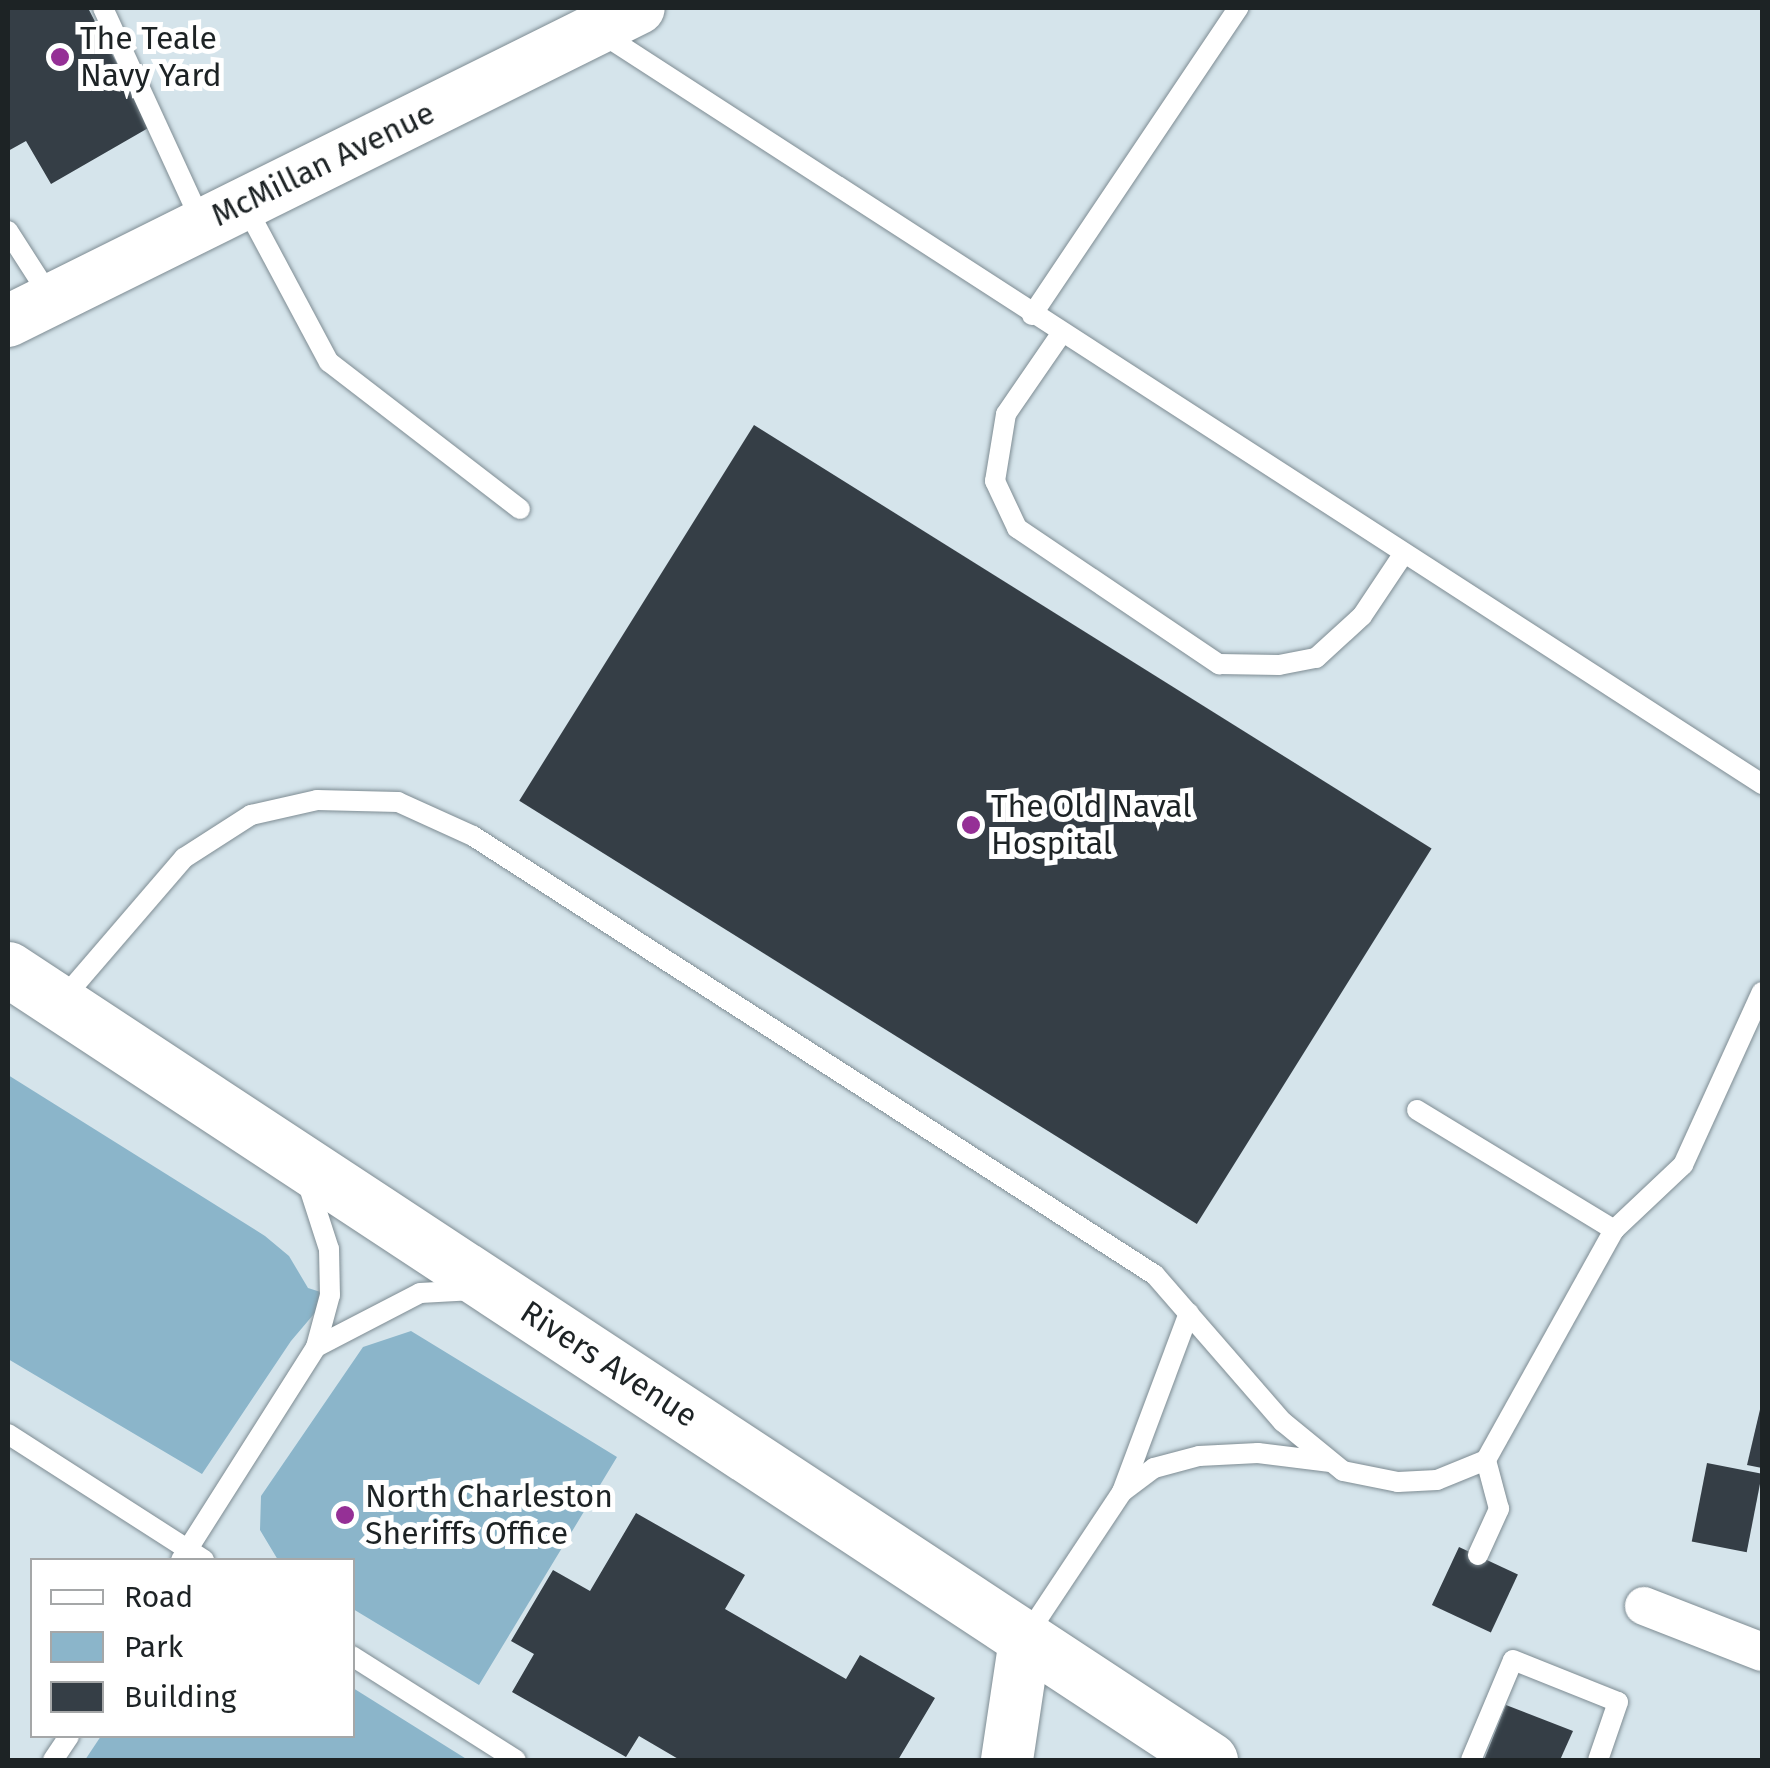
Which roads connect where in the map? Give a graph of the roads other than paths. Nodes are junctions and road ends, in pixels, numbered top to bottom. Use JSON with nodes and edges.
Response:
{"nodes":[{"id":1,"x":103,"y":8,"type":"edge"},
{"id":2,"x":1238,"y":8,"type":"edge"},
{"id":3,"x":618,"y":19,"type":"edge"},
{"id":4,"x":223,"y":213,"type":"junction"},
{"id":5,"x":8,"y":230,"type":"edge"},
{"id":6,"x":30,"y":310,"type":"edge"},
{"id":7,"x":1032,"y":315,"type":"junction"},
{"id":8,"x":1061,"y":334,"type":"junction"},
{"id":9,"x":520,"y":508,"type":"dead end"},
{"id":10,"x":1402,"y":556,"type":"junction"},
{"id":11,"x":1762,"y":784,"type":"edge"},
{"id":12,"x":8,"y":969,"type":"edge"},
{"id":13,"x":1762,"y":992,"type":"edge"},
{"id":14,"x":60,"y":1003,"type":"junction"},
{"id":15,"x":1416,"y":1110,"type":"dead end"},
{"id":16,"x":301,"y":1162,"type":"junction"},
{"id":17,"x":1614,"y":1230,"type":"junction"},
{"id":18,"x":494,"y":1289,"type":"junction"},
{"id":19,"x":1189,"y":1313,"type":"junction"},
{"id":20,"x":316,"y":1346,"type":"junction"},
{"id":21,"x":8,"y":1434,"type":"edge"},
{"id":22,"x":1486,"y":1460,"type":"junction"},
{"id":23,"x":1333,"y":1462,"type":"junction"},
{"id":24,"x":1122,"y":1492,"type":"junction"},
{"id":25,"x":1478,"y":1556,"type":"dead end"},
{"id":26,"x":191,"y":1557,"type":"edge"},
{"id":27,"x":1644,"y":1606,"type":"dead end"},
{"id":28,"x":1024,"y":1638,"type":"junction"},
{"id":29,"x":1762,"y":1652,"type":"edge"},
{"id":30,"x":355,"y":1658,"type":"edge"},
{"id":31,"x":68,"y":1738,"type":"edge"},
{"id":32,"x":53,"y":1760,"type":"edge"},
{"id":33,"x":516,"y":1760,"type":"edge"},
{"id":34,"x":1007,"y":1760,"type":"edge"},
{"id":35,"x":1210,"y":1760,"type":"edge"},
{"id":36,"x":1470,"y":1760,"type":"edge"},
{"id":37,"x":1598,"y":1760,"type":"edge"}],
"edges":[{"from":1,"to":4,"type":"lane"},
{"from":2,"to":7,"type":"lane"},
{"from":3,"to":4,"type":"street","name":"McMillan Avenue"},
{"from":3,"to":7,"type":"lane"},
{"from":4,"to":6,"type":"street","name":"McMillan Avenue"},
{"from":4,"to":9,"type":"lane"},
{"from":5,"to":6,"type":"lane"},
{"from":7,"to":8,"type":"lane"},
{"from":8,"to":10,"type":"lane"},
{"from":8,"to":10,"type":"lane"},
{"from":10,"to":11,"type":"lane"},
{"from":12,"to":14,"type":"main road","name":"Rivers Avenue"},
{"from":13,"to":17,"type":"lane"},
{"from":14,"to":16,"type":"main road","name":"Rivers Avenue"},
{"from":14,"to":19,"type":"lane"},
{"from":15,"to":17,"type":"lane"},
{"from":16,"to":18,"type":"main road","name":"Rivers Avenue"},
{"from":16,"to":20,"type":"lane"},
{"from":17,"to":22,"type":"lane"},
{"from":18,"to":20,"type":"lane"},
{"from":18,"to":28,"type":"main road","name":"Rivers Avenue"},
{"from":19,"to":23,"type":"lane"},
{"from":19,"to":24,"type":"lane"},
{"from":20,"to":26,"type":"lane"},
{"from":21,"to":26,"type":"lane"},
{"from":22,"to":23,"type":"lane"},
{"from":22,"to":25,"type":"lane"},
{"from":23,"to":24,"type":"lane"},
{"from":24,"to":28,"type":"lane"},
{"from":27,"to":29,"type":"street"},
{"from":28,"to":34,"type":"street"},
{"from":28,"to":35,"type":"main road","name":"Rivers Avenue"},
{"from":30,"to":33,"type":"lane"},
{"from":31,"to":32,"type":"lane"},
{"from":36,"to":37,"type":"lane"}]}
